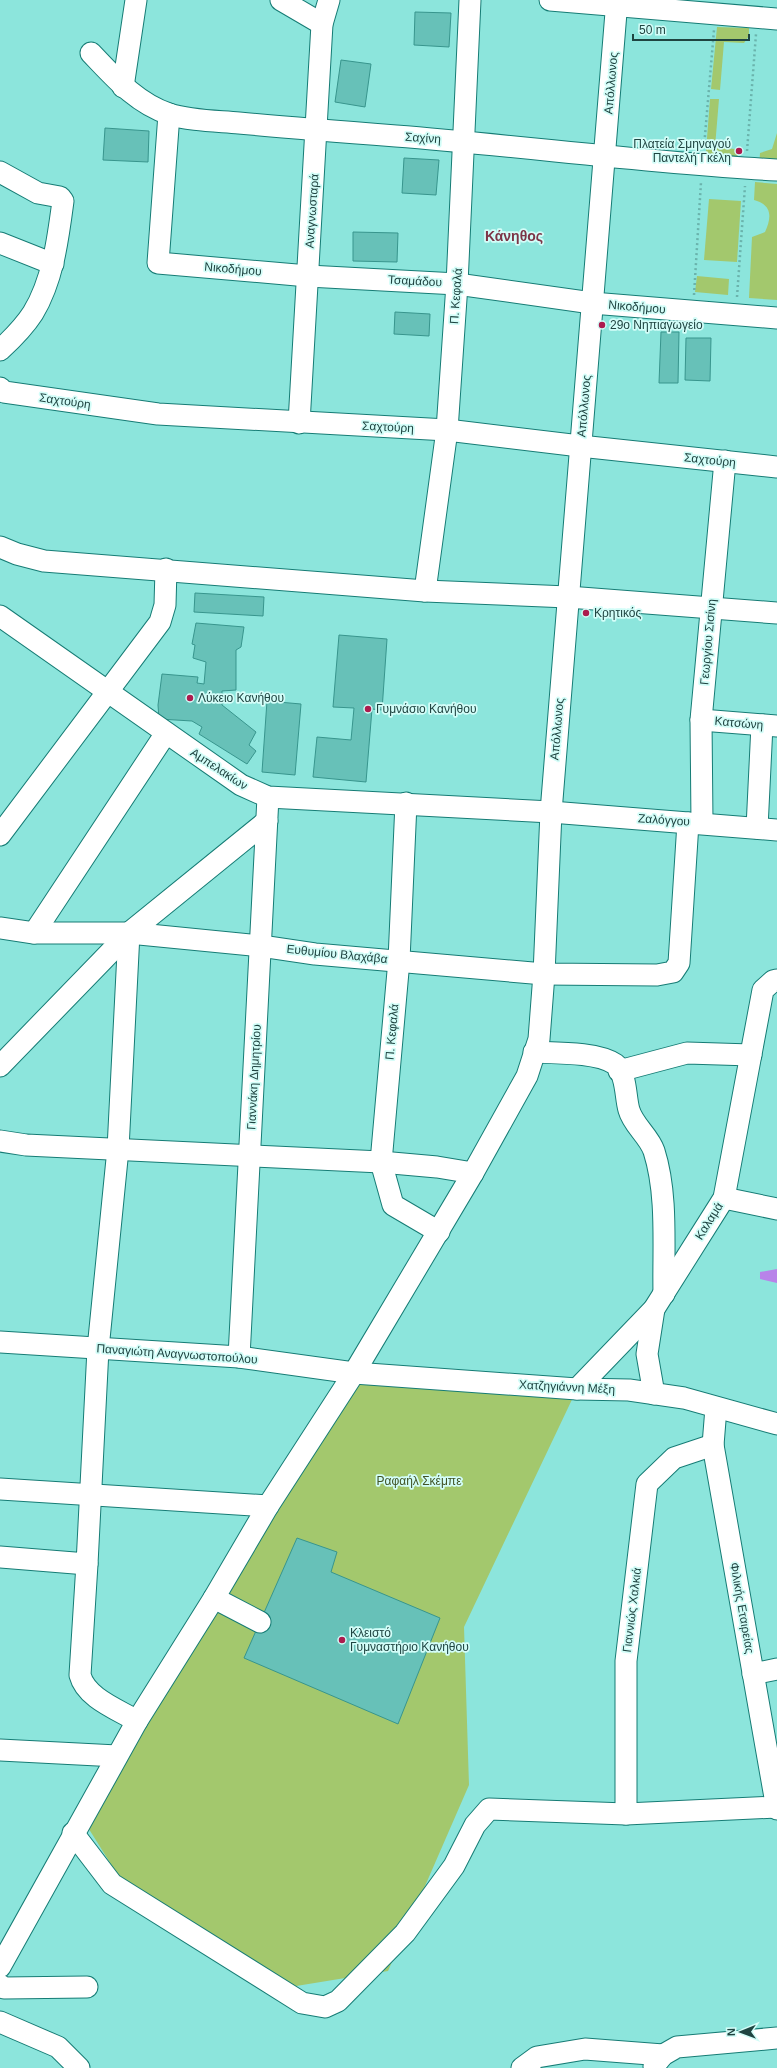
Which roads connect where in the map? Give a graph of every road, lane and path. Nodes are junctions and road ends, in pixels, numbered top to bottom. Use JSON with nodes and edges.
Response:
{"nodes":[{"id":1,"x":136,"y":0,"type":"edge"},
{"id":2,"x":281,"y":0,"type":"edge"},
{"id":3,"x":329,"y":0,"type":"edge"},
{"id":4,"x":470,"y":0,"type":"edge"},
{"id":5,"x":550,"y":0,"type":"edge"},
{"id":6,"x":617,"y":4,"type":"edge"},
{"id":7,"x":777,"y":19,"type":"edge"},
{"id":8,"x":322,"y":24,"type":"junction"},
{"id":9,"x":91,"y":53,"type":"dead end"},
{"id":10,"x":123,"y":87,"type":"junction"},
{"id":11,"x":169,"y":114,"type":"junction"},
{"id":12,"x":318,"y":130,"type":"junction"},
{"id":13,"x":463,"y":142,"type":"junction"},
{"id":14,"x":604,"y":156,"type":"junction"},
{"id":15,"x":777,"y":170,"type":"edge"},
{"id":16,"x":0,"y":172,"type":"edge"},
{"id":17,"x":0,"y":243,"type":"edge"},
{"id":18,"x":53,"y":264,"type":"junction"},
{"id":19,"x":308,"y":276,"type":"junction"},
{"id":20,"x":457,"y":284,"type":"junction"},
{"id":21,"x":592,"y":303,"type":"junction"},
{"id":22,"x":777,"y":318,"type":"edge"},
{"id":23,"x":0,"y":350,"type":"edge"},
{"id":24,"x":0,"y":388,"type":"edge"},
{"id":25,"x":299,"y":423,"type":"junction"},
{"id":26,"x":446,"y":430,"type":"junction"},
{"id":27,"x":580,"y":446,"type":"junction"},
{"id":28,"x":725,"y":461,"type":"junction"},
{"id":29,"x":777,"y":467,"type":"edge"},
{"id":30,"x":0,"y":547,"type":"edge"},
{"id":31,"x":166,"y":569,"type":"junction"},
{"id":32,"x":425,"y":591,"type":"junction"},
{"id":33,"x":568,"y":597,"type":"junction"},
{"id":34,"x":712,"y":607,"type":"junction"},
{"id":35,"x":777,"y":613,"type":"edge"},
{"id":36,"x":0,"y":616,"type":"edge"},
{"id":37,"x":109,"y":692,"type":"junction"},
{"id":38,"x":701,"y":720,"type":"junction"},
{"id":39,"x":769,"y":726,"type":"edge"},
{"id":40,"x":166,"y":733,"type":"junction"},
{"id":41,"x":268,"y":797,"type":"junction"},
{"id":42,"x":406,"y":803,"type":"junction"},
{"id":43,"x":551,"y":812,"type":"junction"},
{"id":44,"x":267,"y":820,"type":"junction"},
{"id":45,"x":695,"y":822,"type":"junction"},
{"id":46,"x":767,"y":829,"type":"edge"},
{"id":47,"x":0,"y":835,"type":"edge"},
{"id":48,"x":0,"y":928,"type":"edge"},
{"id":49,"x":34,"y":932,"type":"junction"},
{"id":50,"x":129,"y":934,"type":"junction"},
{"id":51,"x":261,"y":946,"type":"junction"},
{"id":52,"x":399,"y":960,"type":"junction"},
{"id":53,"x":673,"y":972,"type":"joint"},
{"id":54,"x":544,"y":974,"type":"junction"},
{"id":55,"x":770,"y":985,"type":"edge"},
{"id":56,"x":534,"y":1052,"type":"junction"},
{"id":57,"x":751,"y":1055,"type":"junction"},
{"id":58,"x":0,"y":1066,"type":"edge"},
{"id":59,"x":619,"y":1071,"type":"junction"},
{"id":60,"x":0,"y":1141,"type":"edge"},
{"id":61,"x":118,"y":1149,"type":"junction"},
{"id":62,"x":250,"y":1157,"type":"junction"},
{"id":63,"x":381,"y":1162,"type":"junction"},
{"id":64,"x":473,"y":1173,"type":"junction"},
{"id":65,"x":724,"y":1198,"type":"junction"},
{"id":66,"x":777,"y":1209,"type":"edge"},
{"id":67,"x":439,"y":1232,"type":"junction"},
{"id":68,"x":659,"y":1302,"type":"junction"},
{"id":69,"x":0,"y":1342,"type":"edge"},
{"id":70,"x":98,"y":1349,"type":"junction"},
{"id":71,"x":239,"y":1357,"type":"junction"},
{"id":72,"x":354,"y":1373,"type":"junction"},
{"id":73,"x":577,"y":1389,"type":"junction"},
{"id":74,"x":654,"y":1394,"type":"junction"},
{"id":75,"x":716,"y":1408,"type":"junction"},
{"id":76,"x":777,"y":1424,"type":"edge"},
{"id":77,"x":713,"y":1445,"type":"junction"},
{"id":78,"x":0,"y":1489,"type":"edge"},
{"id":79,"x":91,"y":1494,"type":"junction"},
{"id":80,"x":268,"y":1506,"type":"junction"},
{"id":81,"x":0,"y":1557,"type":"edge"},
{"id":82,"x":87,"y":1564,"type":"junction"},
{"id":83,"x":214,"y":1598,"type":"junction"},
{"id":84,"x":260,"y":1622,"type":"dead end"},
{"id":85,"x":777,"y":1669,"type":"edge"},
{"id":86,"x":753,"y":1674,"type":"junction"},
{"id":87,"x":137,"y":1721,"type":"junction"},
{"id":88,"x":0,"y":1750,"type":"edge"},
{"id":89,"x":117,"y":1756,"type":"junction"},
{"id":90,"x":776,"y":1808,"type":"edge"},
{"id":91,"x":626,"y":1814,"type":"junction"},
{"id":92,"x":73,"y":1833,"type":"junction"},
{"id":93,"x":0,"y":1967,"type":"edge"},
{"id":94,"x":2,"y":1987,"type":"edge"},
{"id":95,"x":87,"y":1987,"type":"dead end"},
{"id":96,"x":0,"y":2022,"type":"edge"},
{"id":97,"x":777,"y":2038,"type":"edge"},
{"id":98,"x":657,"y":2062,"type":"edge"},
{"id":99,"x":79,"y":2068,"type":"edge"},
{"id":100,"x":522,"y":2068,"type":"edge"}],
"edges":[{"from":1,"to":10,"type":"street"},
{"from":2,"to":8,"type":"street"},
{"from":3,"to":8,"type":"street","name":"Αναγνωσταρά"},
{"from":4,"to":13,"type":"street","name":"Π. Κεφαλά"},
{"from":5,"to":6,"type":"street"},
{"from":6,"to":7,"type":"street"},
{"from":6,"to":14,"type":"street","name":"Απόλλωνος"},
{"from":8,"to":12,"type":"street","name":"Αναγνωσταρά"},
{"from":9,"to":10,"type":"street","name":"Σαχίνη"},
{"from":10,"to":11,"type":"street","name":"Σαχίνη"},
{"from":11,"to":12,"type":"street","name":"Σαχίνη"},
{"from":11,"to":19,"type":"street","name":"Νικοδήμου"},
{"from":12,"to":13,"type":"street","name":"Σαχίνη"},
{"from":12,"to":19,"type":"street","name":"Αναγνωσταρά"},
{"from":13,"to":14,"type":"street","name":"Σαχίνη"},
{"from":13,"to":20,"type":"street","name":"Π. Κεφαλά"},
{"from":14,"to":15,"type":"street","name":"Σαχίνη"},
{"from":14,"to":21,"type":"street","name":"Απόλλωνος"},
{"from":16,"to":18,"type":"street"},
{"from":17,"to":18,"type":"street"},
{"from":18,"to":23,"type":"street"},
{"from":19,"to":20,"type":"street","name":"Τσαμάδου"},
{"from":19,"to":25,"type":"street","name":"Αναγνωσταρά"},
{"from":20,"to":21,"type":"street","name":"Τσαμάδου"},
{"from":20,"to":26,"type":"street","name":"Π. Κεφαλά"},
{"from":21,"to":22,"type":"street","name":"Νικοδήμου"},
{"from":21,"to":27,"type":"street","name":"Απόλλωνος"},
{"from":24,"to":25,"type":"street","name":"Σαχτούρη"},
{"from":25,"to":26,"type":"street","name":"Σαχτούρη"},
{"from":26,"to":27,"type":"street","name":"Σαχτούρη"},
{"from":26,"to":32,"type":"street","name":"Π. Κεφαλά"},
{"from":27,"to":28,"type":"street","name":"Σαχτούρη"},
{"from":27,"to":33,"type":"street","name":"Απόλλωνος"},
{"from":28,"to":29,"type":"street","name":"Σαχτούρη"},
{"from":28,"to":34,"type":"street","name":"Γεωργίου Σισίνη"},
{"from":30,"to":31,"type":"street"},
{"from":31,"to":32,"type":"street"},
{"from":31,"to":37,"type":"street"},
{"from":32,"to":33,"type":"street"},
{"from":33,"to":34,"type":"street"},
{"from":33,"to":43,"type":"street","name":"Απόλλωνος"},
{"from":34,"to":35,"type":"street"},
{"from":34,"to":38,"type":"street","name":"Γεωργίου Σισίνη"},
{"from":36,"to":37,"type":"street","name":"Αμπελακίων"},
{"from":37,"to":40,"type":"street","name":"Αμπελακίων"},
{"from":37,"to":47,"type":"street"},
{"from":38,"to":39,"type":"street","name":"Κατσώνη"},
{"from":38,"to":45,"type":"street","name":"Γεωργίου Σισίνη"},
{"from":39,"to":46,"type":"street"},
{"from":40,"to":41,"type":"street","name":"Αμπελακίων"},
{"from":40,"to":49,"type":"street"},
{"from":41,"to":42,"type":"street","name":"Αμπελακίων"},
{"from":41,"to":44,"type":"street","name":"Γιαννάκη Δημητρίου"},
{"from":42,"to":43,"type":"street","name":"Αμπελακίων"},
{"from":42,"to":52,"type":"street","name":"Π. Κεφαλά"},
{"from":43,"to":45,"type":"street","name":"Ζαλόγγου"},
{"from":43,"to":54,"type":"street","name":"Απόλλωνος"},
{"from":44,"to":50,"type":"street"},
{"from":44,"to":51,"type":"street","name":"Γιαννάκη Δημητρίου"},
{"from":45,"to":46,"type":"street","name":"Ζαλόγγου"},
{"from":45,"to":53,"type":"street","name":"Γεωργίου Σισίνη"},
{"from":48,"to":49,"type":"street","name":"Ευθυμίου Βλαχάβα"},
{"from":49,"to":50,"type":"street","name":"Ευθυμίου Βλαχάβα"},
{"from":50,"to":51,"type":"street","name":"Ευθυμίου Βλαχάβα"},
{"from":50,"to":58,"type":"street"},
{"from":50,"to":61,"type":"street"},
{"from":51,"to":52,"type":"street","name":"Ευθυμίου Βλαχάβα"},
{"from":51,"to":62,"type":"street","name":"Γιαννάκη Δημητρίου"},
{"from":52,"to":54,"type":"street","name":"Ευθυμίου Βλαχάβα"},
{"from":52,"to":63,"type":"street","name":"Π. Κεφαλά"},
{"from":53,"to":54,"type":"street","name":"Ευθυμίου Βλαχάβα"},
{"from":54,"to":56,"type":"street","name":"Απόλλωνος"},
{"from":55,"to":57,"type":"street","name":"Καλαμά"},
{"from":56,"to":59,"type":"street"},
{"from":56,"to":64,"type":"street","name":"Απόλλωνος"},
{"from":57,"to":59,"type":"street"},
{"from":57,"to":65,"type":"street","name":"Καλαμά"},
{"from":59,"to":68,"type":"street"},
{"from":60,"to":61,"type":"street"},
{"from":61,"to":62,"type":"street"},
{"from":61,"to":70,"type":"street"},
{"from":62,"to":63,"type":"street"},
{"from":62,"to":71,"type":"street","name":"Γιαννάκη Δημητρίου"},
{"from":63,"to":64,"type":"street"},
{"from":63,"to":67,"type":"street","name":"Π. Κεφαλά"},
{"from":64,"to":67,"type":"street","name":"Απόλλωνος"},
{"from":65,"to":66,"type":"street"},
{"from":65,"to":68,"type":"street","name":"Καλαμά"},
{"from":67,"to":72,"type":"street","name":"Απόλλωνος"},
{"from":68,"to":73,"type":"street","name":"Καλαμά"},
{"from":68,"to":74,"type":"street"},
{"from":69,"to":70,"type":"street","name":"Παναγιώτη Αναγνωστοπούλου"},
{"from":70,"to":71,"type":"street","name":"Παναγιώτη Αναγνωστοπούλου"},
{"from":70,"to":79,"type":"street"},
{"from":71,"to":72,"type":"street","name":"Παναγιώτη Αναγνωστοπούλου"},
{"from":72,"to":73,"type":"street","name":"Χατζηγιάννη Μέξη"},
{"from":72,"to":80,"type":"street","name":"Απόλλωνος"},
{"from":73,"to":74,"type":"street","name":"Χατζηγιάννη Μέξη"},
{"from":74,"to":75,"type":"street","name":"Χατζηγιάννη Μέξη"},
{"from":75,"to":76,"type":"street","name":"Χατζηγιάννη Μέξη"},
{"from":75,"to":77,"type":"street","name":"Φιλικής Εταιρείας"},
{"from":77,"to":86,"type":"street","name":"Φιλικής Εταιρείας"},
{"from":77,"to":91,"type":"street","name":"Γιαννιώς Χαλκιά"},
{"from":78,"to":79,"type":"street"},
{"from":79,"to":80,"type":"street"},
{"from":79,"to":82,"type":"street"},
{"from":80,"to":83,"type":"street","name":"Απόλλωνος"},
{"from":81,"to":82,"type":"street"},
{"from":82,"to":87,"type":"street"},
{"from":83,"to":84,"type":"street"},
{"from":83,"to":87,"type":"street","name":"Απόλλωνος"},
{"from":85,"to":86,"type":"street"},
{"from":86,"to":90,"type":"street","name":"Φιλικής Εταιρείας"},
{"from":87,"to":89,"type":"street","name":"Απόλλωνος"},
{"from":88,"to":89,"type":"street"},
{"from":89,"to":92,"type":"street","name":"Απόλλωνος"},
{"from":90,"to":91,"type":"street"},
{"from":91,"to":92,"type":"street"},
{"from":92,"to":93,"type":"street","name":"Απόλλωνος"},
{"from":94,"to":95,"type":"street"},
{"from":96,"to":99,"type":"street"},
{"from":97,"to":98,"type":"street"},
{"from":98,"to":100,"type":"street"}]}
